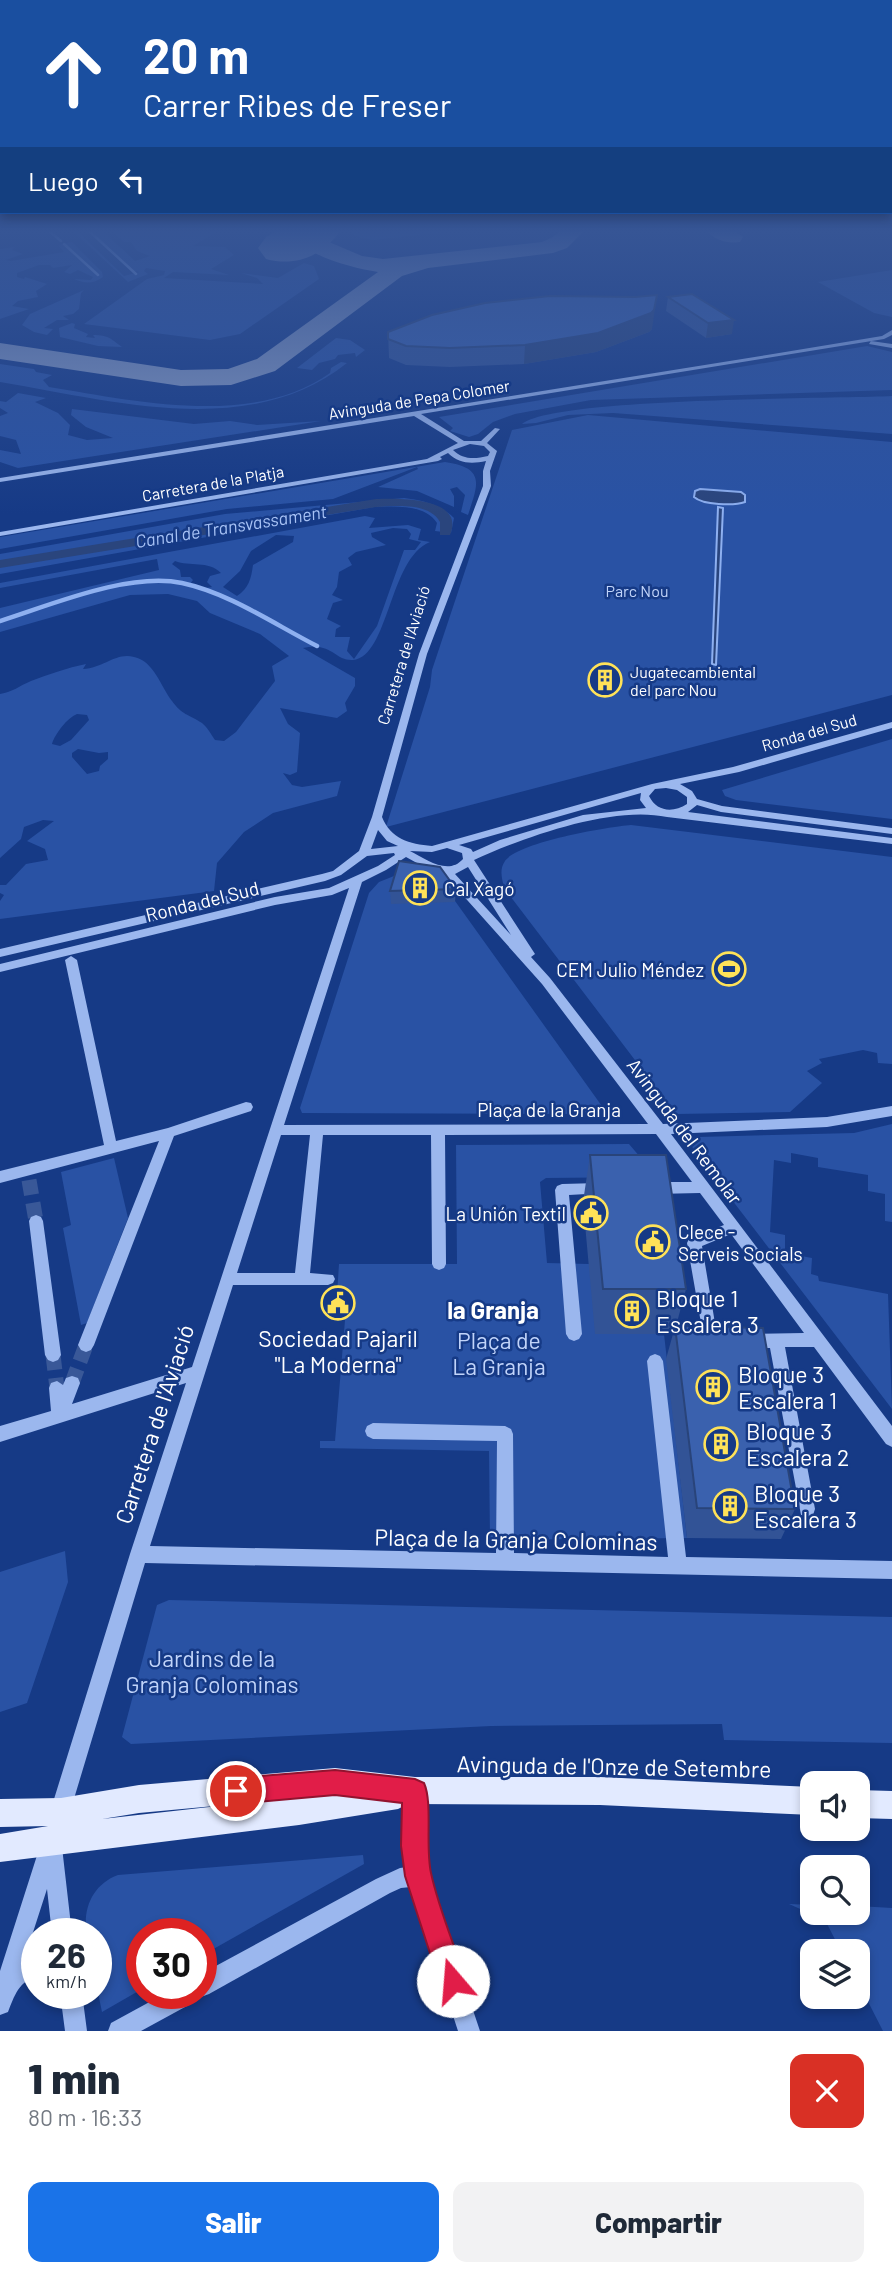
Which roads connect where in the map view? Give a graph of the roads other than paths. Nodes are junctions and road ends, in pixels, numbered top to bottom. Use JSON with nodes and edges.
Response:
{"nodes":[{"id":1,"x":892,"y":332,"type":"edge"},
{"id":2,"x":884,"y":337,"type":"junction"},
{"id":3,"x":843,"y":345,"type":"junction"},
{"id":4,"x":892,"y":345,"type":"edge"},
{"id":5,"x":416,"y":414,"type":"junction"},
{"id":6,"x":497,"y":429,"type":"dead end"},
{"id":7,"x":462,"y":443,"type":"junction"},
{"id":8,"x":482,"y":443,"type":"junction"},
{"id":9,"x":455,"y":456,"type":"junction"},
{"id":10,"x":489,"y":458,"type":"junction"},
{"id":11,"x":0,"y":470,"type":"edge"},
{"id":12,"x":485,"y":473,"type":"junction"},
{"id":13,"x":2,"y":479,"type":"edge"},
{"id":14,"x":0,"y":534,"type":"edge"},
{"id":15,"x":892,"y":725,"type":"edge"},
{"id":16,"x":735,"y":770,"type":"junction"},
{"id":17,"x":663,"y":785,"type":"junction"},
{"id":18,"x":651,"y":788,"type":"junction"},
{"id":19,"x":692,"y":799,"type":"junction"},
{"id":20,"x":655,"y":810,"type":"junction"},
{"id":21,"x":671,"y":813,"type":"junction"},
{"id":22,"x":377,"y":817,"type":"junction"},
{"id":23,"x":892,"y":831,"type":"edge"},
{"id":24,"x":892,"y":841,"type":"edge"},
{"id":25,"x":445,"y":845,"type":"junction"},
{"id":26,"x":432,"y":849,"type":"junction"},
{"id":27,"x":407,"y":851,"type":"junction"},
{"id":28,"x":364,"y":853,"type":"junction"},
{"id":29,"x":469,"y":859,"type":"junction"},
{"id":30,"x":429,"y":863,"type":"junction"},
{"id":31,"x":447,"y":871,"type":"junction"},
{"id":32,"x":357,"y":879,"type":"junction"},
{"id":33,"x":0,"y":953,"type":"edge"},
{"id":34,"x":71,"y":960,"type":"dead end"},
{"id":35,"x":0,"y":968,"type":"edge"},
{"id":36,"x":546,"y":981,"type":"junction"},
{"id":37,"x":246,"y":1107,"type":"dead end"},
{"id":38,"x":892,"y":1111,"type":"edge"},
{"id":39,"x":275,"y":1129,"type":"junction"},
{"id":40,"x":660,"y":1129,"type":"junction"},
{"id":41,"x":317,"y":1130,"type":"junction"},
{"id":42,"x":438,"y":1130,"type":"junction"},
{"id":43,"x":169,"y":1133,"type":"junction"},
{"id":44,"x":111,"y":1148,"type":"junction"},
{"id":45,"x":0,"y":1177,"type":"edge"},
{"id":46,"x":704,"y":1187,"type":"junction"},
{"id":47,"x":614,"y":1189,"type":"edge"},
{"id":48,"x":640,"y":1189,"type":"edge"},
{"id":49,"x":36,"y":1221,"type":"tunnel mouth"},
{"id":50,"x":734,"y":1227,"type":"junction"},
{"id":51,"x":439,"y":1264,"type":"dead end"},
{"id":52,"x":228,"y":1279,"type":"junction"},
{"id":53,"x":302,"y":1279,"type":"junction"},
{"id":54,"x":328,"y":1279,"type":"dead end"},
{"id":55,"x":573,"y":1334,"type":"dead end"},
{"id":56,"x":819,"y":1340,"type":"junction"},
{"id":57,"x":776,"y":1341,"type":"junction"},
{"id":58,"x":86,"y":1345,"type":"tunnel mouth"},
{"id":59,"x":52,"y":1355,"type":"tunnel mouth"},
{"id":60,"x":654,"y":1361,"type":"dead end"},
{"id":61,"x":199,"y":1372,"type":"junction"},
{"id":62,"x":65,"y":1385,"type":"tunnel mouth"},
{"id":63,"x":59,"y":1416,"type":"junction"},
{"id":64,"x":373,"y":1431,"type":"dead end"},
{"id":65,"x":0,"y":1434,"type":"edge"},
{"id":66,"x":892,"y":1439,"type":"edge"},
{"id":67,"x":807,"y":1509,"type":"dead end"},
{"id":68,"x":139,"y":1554,"type":"junction"},
{"id":69,"x":505,"y":1562,"type":"junction"},
{"id":70,"x":678,"y":1565,"type":"junction"},
{"id":71,"x":892,"y":1570,"type":"edge"},
{"id":72,"x":415,"y":1791,"type":"junction"},
{"id":73,"x":800,"y":1800,"type":"edge"},
{"id":74,"x":870,"y":1804,"type":"edge"},
{"id":75,"x":892,"y":1805,"type":"edge"},
{"id":76,"x":61,"y":1812,"type":"junction"},
{"id":77,"x":0,"y":1813,"type":"edge"},
{"id":78,"x":52,"y":1839,"type":"junction"},
{"id":79,"x":0,"y":1849,"type":"edge"},
{"id":80,"x":418,"y":1876,"type":"junction"},
{"id":81,"x":60,"y":1918,"type":"edge"},
{"id":82,"x":21,"y":1974,"type":"edge"},
{"id":83,"x":217,"y":1977,"type":"edge"},
{"id":84,"x":3,"y":1995,"type":"edge"},
{"id":85,"x":73,"y":2009,"type":"edge"},
{"id":86,"x":159,"y":2009,"type":"edge"},
{"id":87,"x":76,"y":2031,"type":"edge"},
{"id":88,"x":119,"y":2031,"type":"edge"},
{"id":89,"x":469,"y":2031,"type":"edge"}],
"edges":[{"from":1,"to":2,"type":"street"},
{"from":2,"to":3,"type":"street","name":"Avinguda de Pepa Colomer"},
{"from":2,"to":4,"type":"street"},
{"from":3,"to":4,"type":"street","name":"Avinguda de Pepa Colomer"},
{"from":3,"to":5,"type":"street","name":"Avinguda de Pepa Colomer"},
{"from":5,"to":7,"type":"street"},
{"from":5,"to":13,"type":"street","name":"Avinguda de Pepa Colomer"},
{"from":6,"to":8,"type":"street"},
{"from":7,"to":8,"type":"street"},
{"from":7,"to":9,"type":"street"},
{"from":8,"to":10,"type":"street"},
{"from":9,"to":10,"type":"street","name":"Carretera de la Platja"},
{"from":9,"to":12,"type":"street"},
{"from":9,"to":14,"type":"street","name":"Carretera de la Platja"},
{"from":10,"to":12,"type":"street","name":"Carretera de l'Aviació"},
{"from":11,"to":13,"type":"street"},
{"from":12,"to":22,"type":"street","name":"Carretera de l'Aviació"},
{"from":15,"to":16,"type":"street","name":"Ronda del Sud"},
{"from":16,"to":17,"type":"street","name":"Ronda del Sud"},
{"from":16,"to":19,"type":"street","name":"Ronda del Sud"},
{"from":17,"to":18,"type":"street","name":"Ronda del Sud"},
{"from":17,"to":19,"type":"street"},
{"from":18,"to":20,"type":"street"},
{"from":18,"to":25,"type":"street"},
{"from":19,"to":21,"type":"street","name":"Ronda del Sud"},
{"from":19,"to":23,"type":"street"},
{"from":20,"to":21,"type":"street"},
{"from":20,"to":29,"type":"street"},
{"from":21,"to":24,"type":"street"},
{"from":22,"to":27,"type":"street"},
{"from":22,"to":28,"type":"street","name":"Carretera de l'Aviació"},
{"from":25,"to":26,"type":"street"},
{"from":25,"to":29,"type":"street"},
{"from":26,"to":27,"type":"street"},
{"from":26,"to":30,"type":"street"},
{"from":27,"to":28,"type":"street"},
{"from":27,"to":30,"type":"street"},
{"from":27,"to":32,"type":"street","name":"Ronda del Sud"},
{"from":28,"to":33,"type":"street","name":"Ronda del Sud"},
{"from":29,"to":31,"type":"street"},
{"from":29,"to":36,"type":"street","name":"Avinguda del Remolar"},
{"from":30,"to":31,"type":"street"},
{"from":31,"to":36,"type":"street","name":"Avinguda del Remolar"},
{"from":32,"to":35,"type":"street","name":"Ronda del Sud"},
{"from":32,"to":39,"type":"street","name":"Carretera de l'Aviació"},
{"from":34,"to":44,"type":"street"},
{"from":36,"to":40,"type":"street","name":"Avinguda del Remolar"},
{"from":37,"to":43,"type":"street"},
{"from":38,"to":40,"type":"street","name":"Plaça de la Granja"},
{"from":39,"to":41,"type":"street","name":"Plaça de la Granja"},
{"from":39,"to":52,"type":"street","name":"Carretera de l'Aviació"},
{"from":40,"to":42,"type":"street","name":"Plaça de la Granja"},
{"from":40,"to":46,"type":"street","name":"Avinguda del Remolar"},
{"from":41,"to":42,"type":"street","name":"Plaça de la Granja"},
{"from":41,"to":53,"type":"street"},
{"from":42,"to":51,"type":"street"},
{"from":43,"to":44,"type":"street"},
{"from":43,"to":58,"type":"street"},
{"from":44,"to":45,"type":"street"},
{"from":46,"to":48,"type":"street"},
{"from":46,"to":50,"type":"street","name":"Avinguda del Remolar"},
{"from":47,"to":55,"type":"street"},
{"from":49,"to":59,"type":"street"},
{"from":50,"to":56,"type":"street","name":"Avinguda del Remolar"},
{"from":50,"to":57,"type":"street"},
{"from":52,"to":53,"type":"street"},
{"from":52,"to":61,"type":"street","name":"Carretera de l'Aviació"},
{"from":53,"to":54,"type":"street"},
{"from":56,"to":57,"type":"street"},
{"from":56,"to":66,"type":"street","name":"Avinguda del Remolar"},
{"from":57,"to":67,"type":"street"},
{"from":60,"to":70,"type":"street"},
{"from":61,"to":63,"type":"street"},
{"from":61,"to":68,"type":"street","name":"Carretera de l'Aviació"},
{"from":62,"to":63,"type":"street"},
{"from":63,"to":65,"type":"street"},
{"from":64,"to":69,"type":"street"},
{"from":68,"to":69,"type":"street","name":"Plaça de la Granja Colominas"},
{"from":68,"to":76,"type":"street","name":"Carretera de l'Aviació"},
{"from":69,"to":70,"type":"street","name":"Plaça de la Granja Colominas"},
{"from":70,"to":71,"type":"street","name":"Plaça de la Granja Colominas"},
{"from":72,"to":73,"type":"main road","name":"Avinguda de l'Onze de Setembre"},
{"from":72,"to":76,"type":"main road","name":"Avinguda de l'Onze de Setembre"},
{"from":72,"to":78,"type":"main road","name":"Avinguda de l'Onze de Setembre"},
{"from":72,"to":80,"type":"street"},
{"from":74,"to":75,"type":"main road"},
{"from":76,"to":77,"type":"main road","name":"Avinguda de l'Onze de Setembre"},
{"from":76,"to":78,"type":"street","name":"Carretera de l'Aviació"},
{"from":78,"to":79,"type":"main road","name":"Avinguda de l'Onze de Setembre"},
{"from":78,"to":81,"type":"street"},
{"from":78,"to":84,"type":"street","name":"Carretera de l'Aviació"},
{"from":80,"to":83,"type":"street"},
{"from":80,"to":89,"type":"street"},
{"from":82,"to":84,"type":"street","name":"Carretera de l'Aviació"},
{"from":85,"to":87,"type":"street"},
{"from":86,"to":88,"type":"street"}]}
